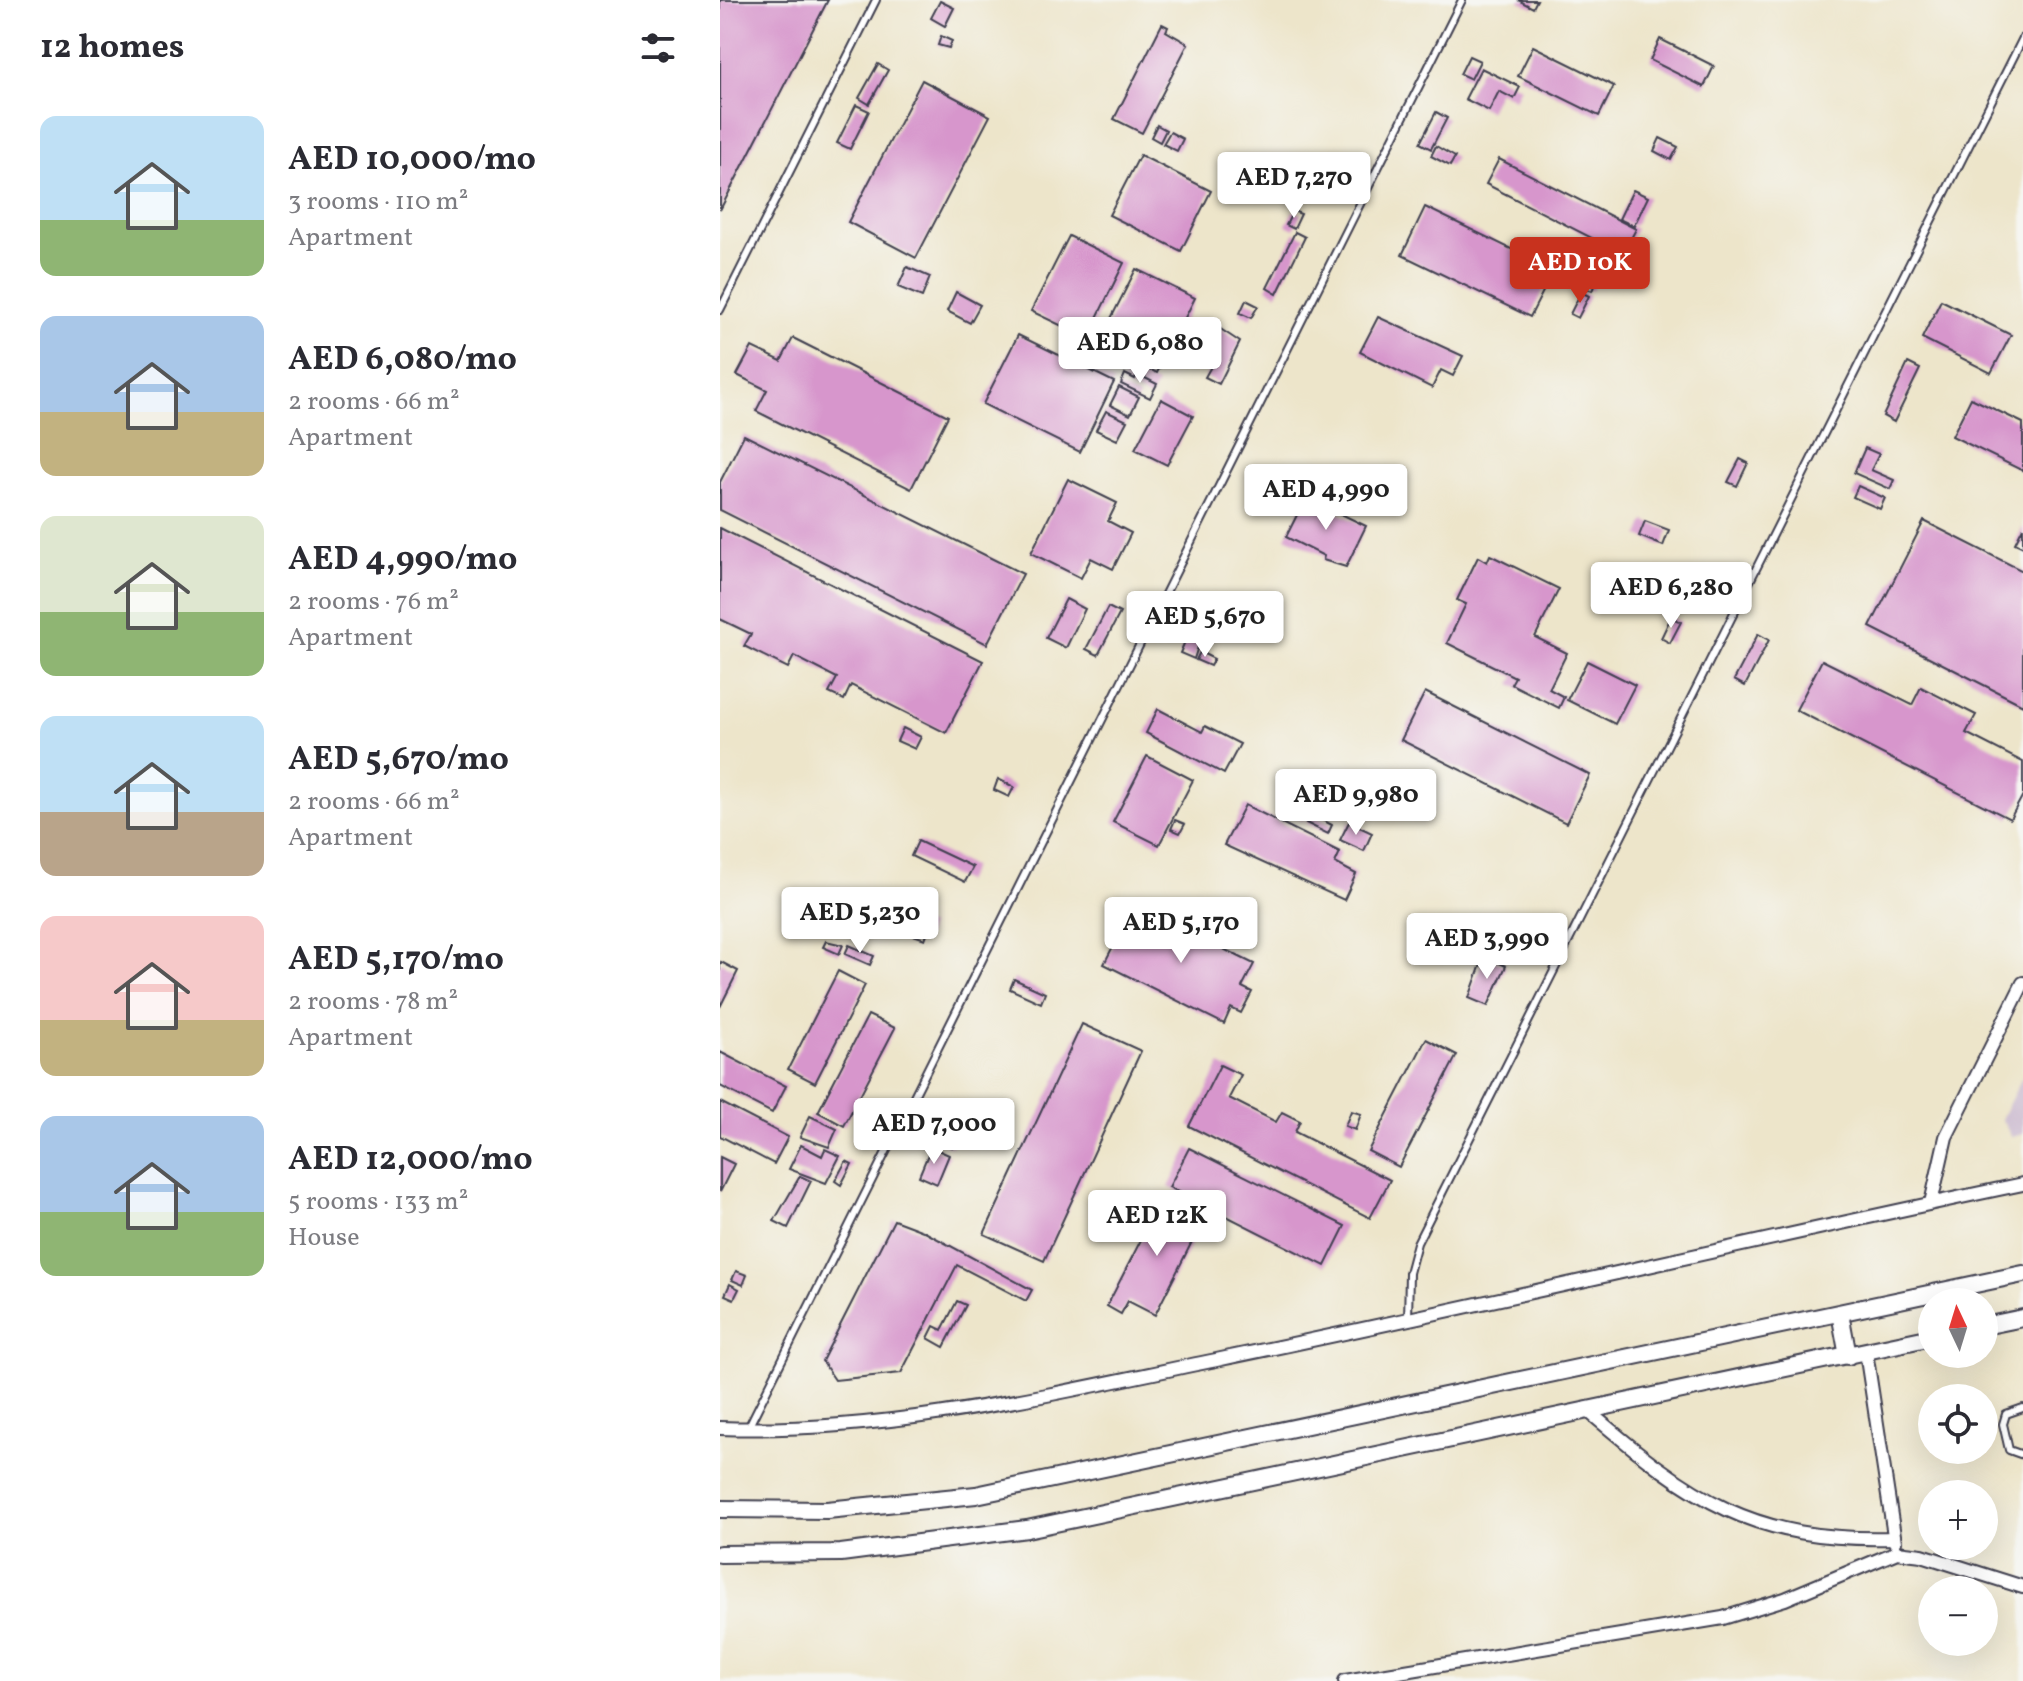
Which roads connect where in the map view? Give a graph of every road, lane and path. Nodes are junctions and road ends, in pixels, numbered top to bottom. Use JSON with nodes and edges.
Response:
{"nodes":[{"id":1,"x":876,"y":0,"type":"edge"},
{"id":2,"x":1462,"y":0,"type":"edge"},
{"id":3,"x":2023,"y":38,"type":"edge"},
{"id":4,"x":720,"y":310,"type":"edge"},
{"id":5,"x":2023,"y":983,"type":"edge"},
{"id":6,"x":2023,"y":1184,"type":"edge"},
{"id":7,"x":1931,"y":1203,"type":"junction"},
{"id":8,"x":2023,"y":1274,"type":"edge"},
{"id":9,"x":1840,"y":1313,"type":"junction"},
{"id":10,"x":2023,"y":1318,"type":"edge"},
{"id":11,"x":1408,"y":1320,"type":"junction"},
{"id":12,"x":1998,"y":1323,"type":"edge"},
{"id":13,"x":1918,"y":1340,"type":"edge"},
{"id":14,"x":1866,"y":1352,"type":"junction"},
{"id":15,"x":1848,"y":1356,"type":"junction"},
{"id":16,"x":2023,"y":1408,"type":"edge"},
{"id":17,"x":1588,"y":1411,"type":"junction"},
{"id":18,"x":720,"y":1428,"type":"edge"},
{"id":19,"x":747,"y":1429,"type":"junction"},
{"id":20,"x":2023,"y":1455,"type":"edge"},
{"id":21,"x":720,"y":1509,"type":"edge"},
{"id":22,"x":1894,"y":1538,"type":"junction"},
{"id":23,"x":1897,"y":1552,"type":"junction"},
{"id":24,"x":720,"y":1554,"type":"edge"},
{"id":25,"x":2023,"y":1587,"type":"edge"},
{"id":26,"x":1345,"y":1681,"type":"edge"}],
"edges":[{"from":1,"to":4,"type":"lane"},
{"from":2,"to":19,"type":"lane"},
{"from":3,"to":11,"type":"lane"},
{"from":5,"to":7,"type":"street"},
{"from":6,"to":7,"type":"street"},
{"from":7,"to":11,"type":"street"},
{"from":8,"to":9,"type":"street"},
{"from":9,"to":15,"type":"street"},
{"from":9,"to":21,"type":"street"},
{"from":10,"to":12,"type":"street"},
{"from":11,"to":19,"type":"street"},
{"from":13,"to":14,"type":"street"},
{"from":14,"to":15,"type":"street"},
{"from":14,"to":22,"type":"street"},
{"from":15,"to":17,"type":"street"},
{"from":16,"to":20,"type":"lane"},
{"from":17,"to":22,"type":"street"},
{"from":17,"to":24,"type":"street"},
{"from":18,"to":19,"type":"street"},
{"from":22,"to":23,"type":"street"},
{"from":23,"to":25,"type":"street"},
{"from":23,"to":26,"type":"street"}]}
